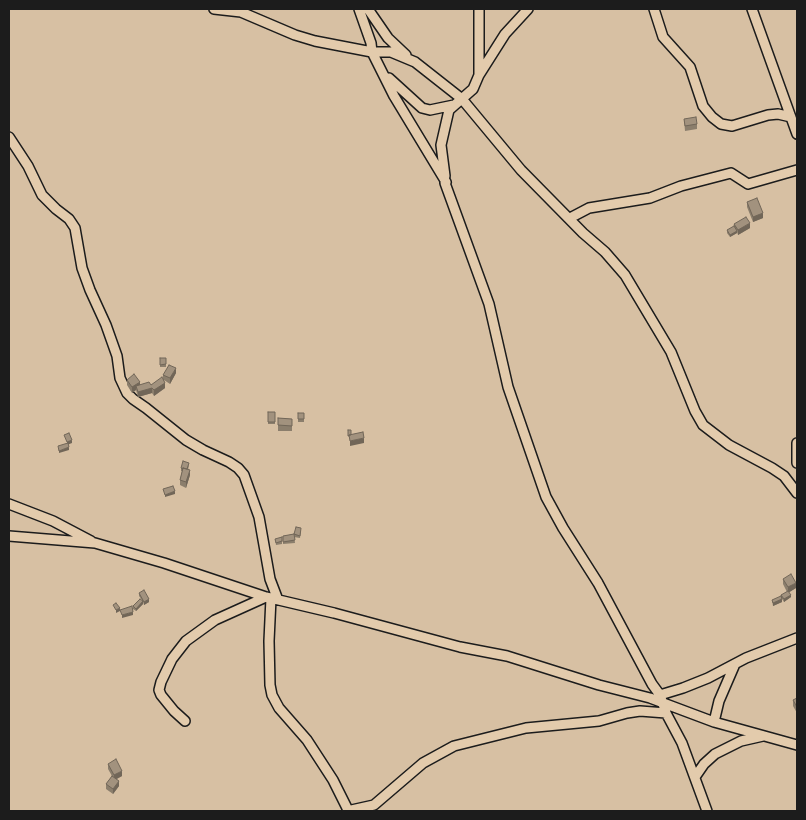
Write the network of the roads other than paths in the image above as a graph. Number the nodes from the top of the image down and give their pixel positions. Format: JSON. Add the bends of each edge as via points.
{"nodes":[{"id":1,"x":214,"y":9,"type":"edge"},
{"id":2,"x":359,"y":9,"type":"edge"},
{"id":3,"x":368,"y":9,"type":"edge"},
{"id":4,"x":479,"y":9,"type":"edge"},
{"id":5,"x":528,"y":9,"type":"edge"},
{"id":6,"x":654,"y":9,"type":"edge"},
{"id":7,"x":752,"y":9,"type":"edge"},
{"id":8,"x":372,"y":52,"type":"junction"},
{"id":9,"x":412,"y":61,"type":"junction"},
{"id":10,"x":383,"y":72,"type":"junction"},
{"id":11,"x":479,"y":75,"type":"junction"},
{"id":12,"x":462,"y":99,"type":"junction"},
{"id":13,"x":454,"y":105,"type":"junction"},
{"id":14,"x":791,"y":116,"type":"junction"},
{"id":15,"x":797,"y":134,"type":"edge"},
{"id":16,"x":9,"y":138,"type":"edge"},
{"id":17,"x":797,"y":170,"type":"edge"},
{"id":18,"x":446,"y":182,"type":"junction"},
{"id":19,"x":570,"y":218,"type":"junction"},
{"id":20,"x":797,"y":444,"type":"edge"},
{"id":21,"x":797,"y":463,"type":"edge"},
{"id":22,"x":797,"y":493,"type":"edge"},
{"id":23,"x":9,"y":504,"type":"edge"},
{"id":24,"x":9,"y":536,"type":"edge"},
{"id":25,"x":95,"y":543,"type":"junction"},
{"id":26,"x":272,"y":598,"type":"junction"},
{"id":27,"x":797,"y":638,"type":"edge"},
{"id":28,"x":735,"y":664,"type":"junction"},
{"id":29,"x":662,"y":698,"type":"junction"},
{"id":30,"x":666,"y":713,"type":"junction"},
{"id":31,"x":185,"y":721,"type":"dead end"},
{"id":32,"x":714,"y":722,"type":"junction"},
{"id":33,"x":763,"y":736,"type":"junction"},
{"id":34,"x":797,"y":745,"type":"edge"},
{"id":35,"x":696,"y":777,"type":"junction"},
{"id":36,"x":347,"y":811,"type":"edge"},
{"id":37,"x":707,"y":811,"type":"edge"}],
"edges":[{"from":1,"to":8,"type":"street","via":[[241,12],[315,41]]},
{"from":2,"to":8,"type":"street"},
{"from":3,"to":9,"type":"street","via":[[388,38]]},
{"from":4,"to":11,"type":"street"},
{"from":5,"to":11,"type":"street","via":[[505,34]]},
{"from":6,"to":14,"type":"street","via":[[663,37],[690,67],[703,106],[712,117],[721,124],[732,126],[768,115]]},
{"from":7,"to":14,"type":"street"},
{"from":8,"to":9,"type":"street","via":[[390,52]]},
{"from":8,"to":10,"type":"street"},
{"from":9,"to":12,"type":"street"},
{"from":10,"to":13,"type":"street","via":[[422,108],[430,110]]},
{"from":10,"to":18,"type":"street"},
{"from":11,"to":12,"type":"street","via":[[473,90]]},
{"from":12,"to":13,"type":"street"},
{"from":12,"to":19,"type":"street","via":[[510,157]]},
{"from":13,"to":18,"type":"street","via":[[449,110],[441,145]]},
{"from":14,"to":15,"type":"street"},
{"from":16,"to":26,"type":"street","via":[[42,195],[75,228],[82,268],[106,325],[127,393],[186,440],[229,462],[244,475],[258,517]]},
{"from":17,"to":19,"type":"street","via":[[748,184],[734,174],[726,174],[650,198],[589,208]]},
{"from":18,"to":29,"type":"street","via":[[488,304],[508,387],[546,497]]},
{"from":19,"to":22,"type":"street","via":[[625,275],[670,352],[703,424],[729,445],[784,476]]},
{"from":20,"to":21,"type":"street"},
{"from":23,"to":25,"type":"street","via":[[53,521]]},
{"from":24,"to":25,"type":"street"},
{"from":25,"to":26,"type":"street"},
{"from":26,"to":29,"type":"street","via":[[460,647],[507,656],[599,685]]},
{"from":26,"to":31,"type":"street","via":[[215,620],[186,641],[172,659],[159,690]]},
{"from":26,"to":36,"type":"street","via":[[269,641],[272,695],[333,780]]},
{"from":27,"to":28,"type":"street"},
{"from":28,"to":29,"type":"street"},
{"from":28,"to":32,"type":"street"},
{"from":29,"to":30,"type":"street"},
{"from":29,"to":32,"type":"street"},
{"from":30,"to":35,"type":"street"},
{"from":30,"to":36,"type":"street","via":[[640,711],[599,721],[526,728],[454,746],[423,763],[374,805]]},
{"from":32,"to":33,"type":"street"},
{"from":33,"to":34,"type":"street"},
{"from":33,"to":35,"type":"street","via":[[728,746],[704,764]]},
{"from":35,"to":37,"type":"street"}]}
